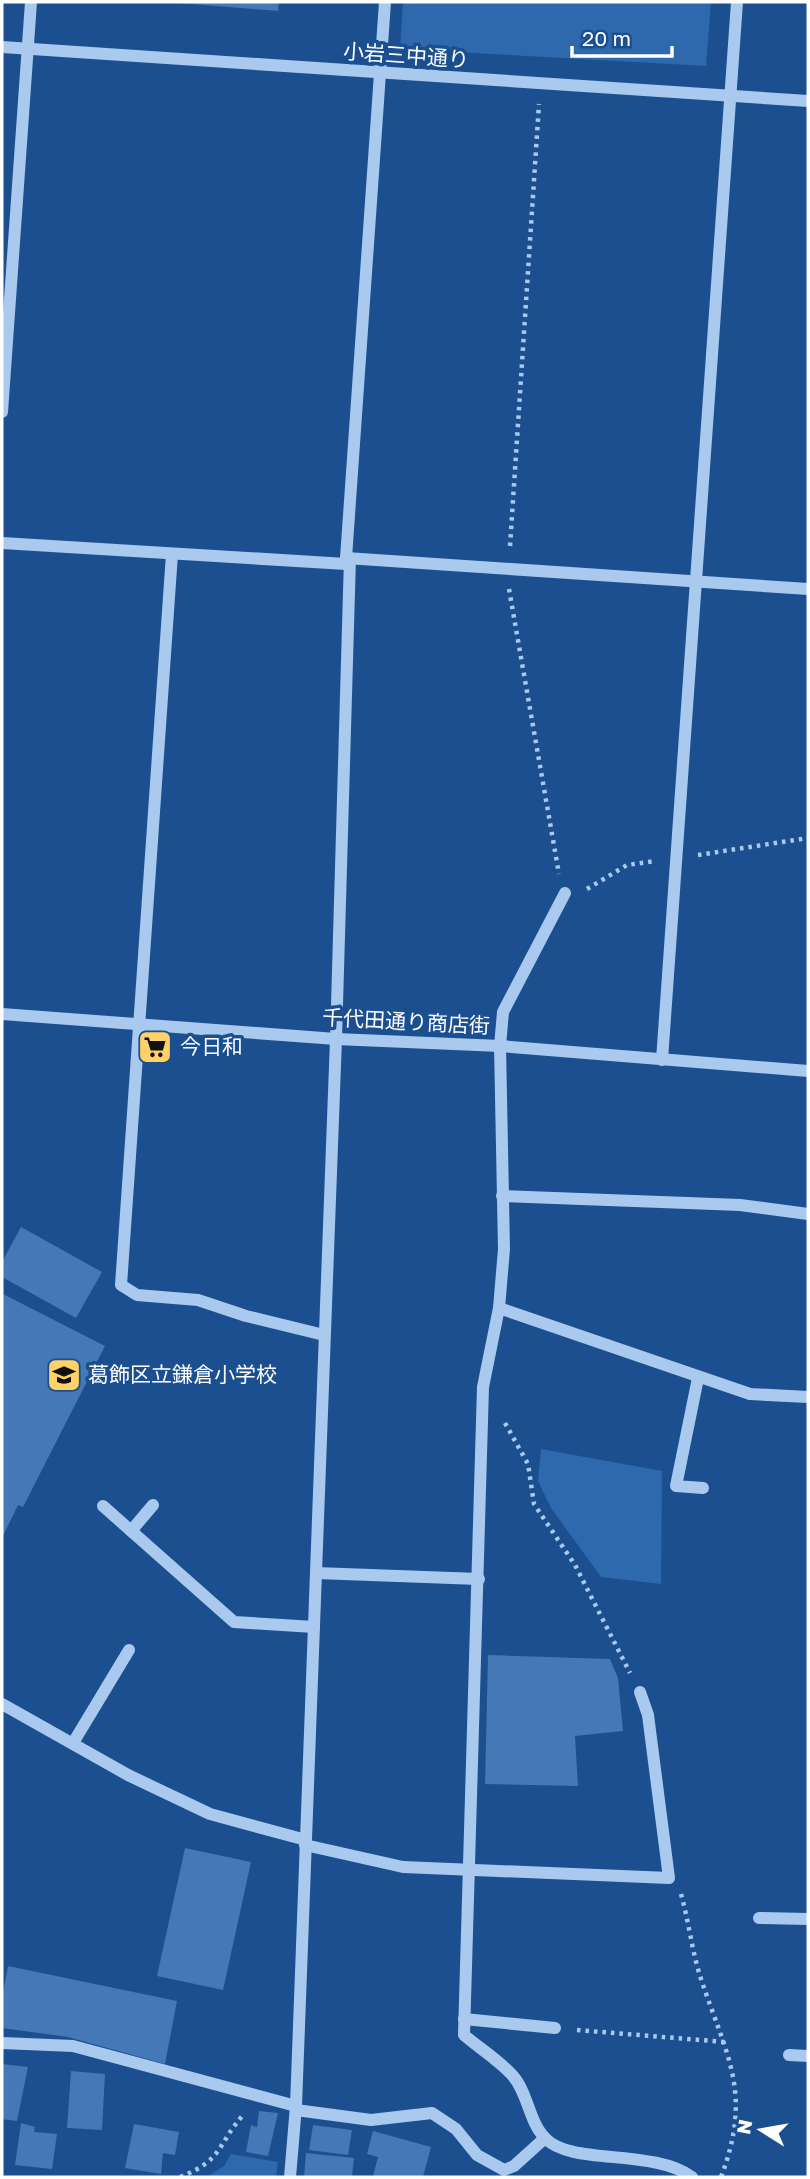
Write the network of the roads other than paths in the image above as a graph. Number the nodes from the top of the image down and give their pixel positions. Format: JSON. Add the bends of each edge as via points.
{"nodes":[{"id":1,"x":31,"y":2,"type":"edge"},
{"id":2,"x":385,"y":2,"type":"edge"},
{"id":3,"x":737,"y":2,"type":"edge"},
{"id":4,"x":2,"y":47,"type":"edge"},
{"id":5,"x":27,"y":49,"type":"junction"},
{"id":6,"x":380,"y":74,"type":"junction"},
{"id":7,"x":731,"y":96,"type":"junction"},
{"id":8,"x":808,"y":101,"type":"edge"},
{"id":9,"x":2,"y":412,"type":"edge"},
{"id":10,"x":2,"y":543,"type":"edge"},
{"id":11,"x":172,"y":554,"type":"junction"},
{"id":12,"x":348,"y":558,"type":"junction"},
{"id":13,"x":697,"y":582,"type":"junction"},
{"id":14,"x":808,"y":589,"type":"edge"},
{"id":15,"x":565,"y":893,"type":"dead end"},
{"id":16,"x":2,"y":1014,"type":"edge"},
{"id":17,"x":141,"y":1024,"type":"junction"},
{"id":18,"x":335,"y":1039,"type":"junction"},
{"id":19,"x":500,"y":1046,"type":"junction"},
{"id":20,"x":662,"y":1060,"type":"junction"},
{"id":21,"x":808,"y":1071,"type":"edge"},
{"id":22,"x":502,"y":1196,"type":"junction"},
{"id":23,"x":808,"y":1214,"type":"edge"},
{"id":24,"x":499,"y":1308,"type":"junction"},
{"id":25,"x":324,"y":1335,"type":"junction"},
{"id":26,"x":698,"y":1378,"type":"junction"},
{"id":27,"x":808,"y":1397,"type":"edge"},
{"id":28,"x":703,"y":1488,"type":"dead end"},
{"id":29,"x":153,"y":1505,"type":"dead end"},
{"id":30,"x":103,"y":1506,"type":"dead end"},
{"id":31,"x":131,"y":1531,"type":"junction"},
{"id":32,"x":316,"y":1573,"type":"junction"},
{"id":33,"x":479,"y":1579,"type":"junction"},
{"id":34,"x":314,"y":1627,"type":"junction"},
{"id":35,"x":129,"y":1650,"type":"dead end"},
{"id":36,"x":640,"y":1692,"type":"road end"},
{"id":37,"x":2,"y":1704,"type":"edge"},
{"id":38,"x":73,"y":1743,"type":"junction"},
{"id":39,"x":305,"y":1843,"type":"junction"},
{"id":40,"x":470,"y":1870,"type":"junction"},
{"id":41,"x":759,"y":1918,"type":"dead end"},
{"id":42,"x":808,"y":1919,"type":"edge"},
{"id":43,"x":464,"y":2020,"type":"junction"},
{"id":44,"x":555,"y":2028,"type":"road end"},
{"id":45,"x":2,"y":2043,"type":"edge"},
{"id":46,"x":789,"y":2054,"type":"dead end"},
{"id":47,"x":808,"y":2056,"type":"edge"},
{"id":48,"x":296,"y":2108,"type":"junction"},
{"id":49,"x":545,"y":2138,"type":"junction"},
{"id":50,"x":290,"y":2177,"type":"edge"},
{"id":51,"x":692,"y":2177,"type":"edge"}],
"edges":[{"from":1,"to":5,"type":"street"},
{"from":2,"to":6,"type":"street"},
{"from":3,"to":7,"type":"street"},
{"from":4,"to":5,"type":"street","name":"小岩三中通り"},
{"from":5,"to":6,"type":"street","name":"小岩三中通り"},
{"from":5,"to":9,"type":"street"},
{"from":6,"to":7,"type":"street","name":"小岩三中通り"},
{"from":6,"to":12,"type":"street"},
{"from":7,"to":8,"type":"street","name":"小岩三中通り"},
{"from":7,"to":13,"type":"street"},
{"from":10,"to":11,"type":"street"},
{"from":11,"to":12,"type":"street","via":[[346,564]]},
{"from":11,"to":17,"type":"street"},
{"from":12,"to":13,"type":"street"},
{"from":12,"to":18,"type":"street"},
{"from":13,"to":14,"type":"street"},
{"from":13,"to":20,"type":"street"},
{"from":15,"to":19,"type":"street","via":[[503,1012]]},
{"from":16,"to":17,"type":"street","name":"千代田通り商店街"},
{"from":17,"to":18,"type":"street","name":"千代田通り商店街"},
{"from":17,"to":25,"type":"street","via":[[121,1285],[137,1295],[198,1300]]},
{"from":18,"to":19,"type":"street","name":"千代田通り商店街"},
{"from":18,"to":25,"type":"street"},
{"from":19,"to":20,"type":"street","name":"千代田通り商店街"},
{"from":19,"to":22,"type":"street"},
{"from":20,"to":21,"type":"street","name":"千代田通り商店街"},
{"from":22,"to":23,"type":"street","via":[[740,1205]]},
{"from":22,"to":24,"type":"street"},
{"from":24,"to":26,"type":"street"},
{"from":24,"to":33,"type":"street","via":[[483,1387]]},
{"from":25,"to":32,"type":"street"},
{"from":26,"to":27,"type":"street","via":[[750,1394]]},
{"from":26,"to":28,"type":"street","via":[[676,1486]]},
{"from":29,"to":31,"type":"street"},
{"from":30,"to":31,"type":"street"},
{"from":31,"to":34,"type":"street","via":[[234,1622]]},
{"from":32,"to":33,"type":"street"},
{"from":32,"to":34,"type":"street"},
{"from":33,"to":40,"type":"street"},
{"from":34,"to":39,"type":"street"},
{"from":35,"to":38,"type":"street"},
{"from":36,"to":40,"type":"street","via":[[648,1715],[669,1878]]},
{"from":37,"to":38,"type":"street"},
{"from":38,"to":39,"type":"street","via":[[210,1814]]},
{"from":39,"to":40,"type":"street","via":[[403,1867]]},
{"from":39,"to":48,"type":"street"},
{"from":40,"to":43,"type":"street"},
{"from":41,"to":42,"type":"street"},
{"from":43,"to":44,"type":"street"},
{"from":43,"to":49,"type":"street","via":[[464,2035],[514,2076]]},
{"from":45,"to":48,"type":"street","via":[[73,2046]]},
{"from":46,"to":47,"type":"street"},
{"from":48,"to":49,"type":"street","via":[[371,2120],[432,2113],[456,2129],[477,2155],[504,2170]]},
{"from":48,"to":50,"type":"street"},
{"from":49,"to":51,"type":"street","via":[[568,2150],[676,2166]]}]}
